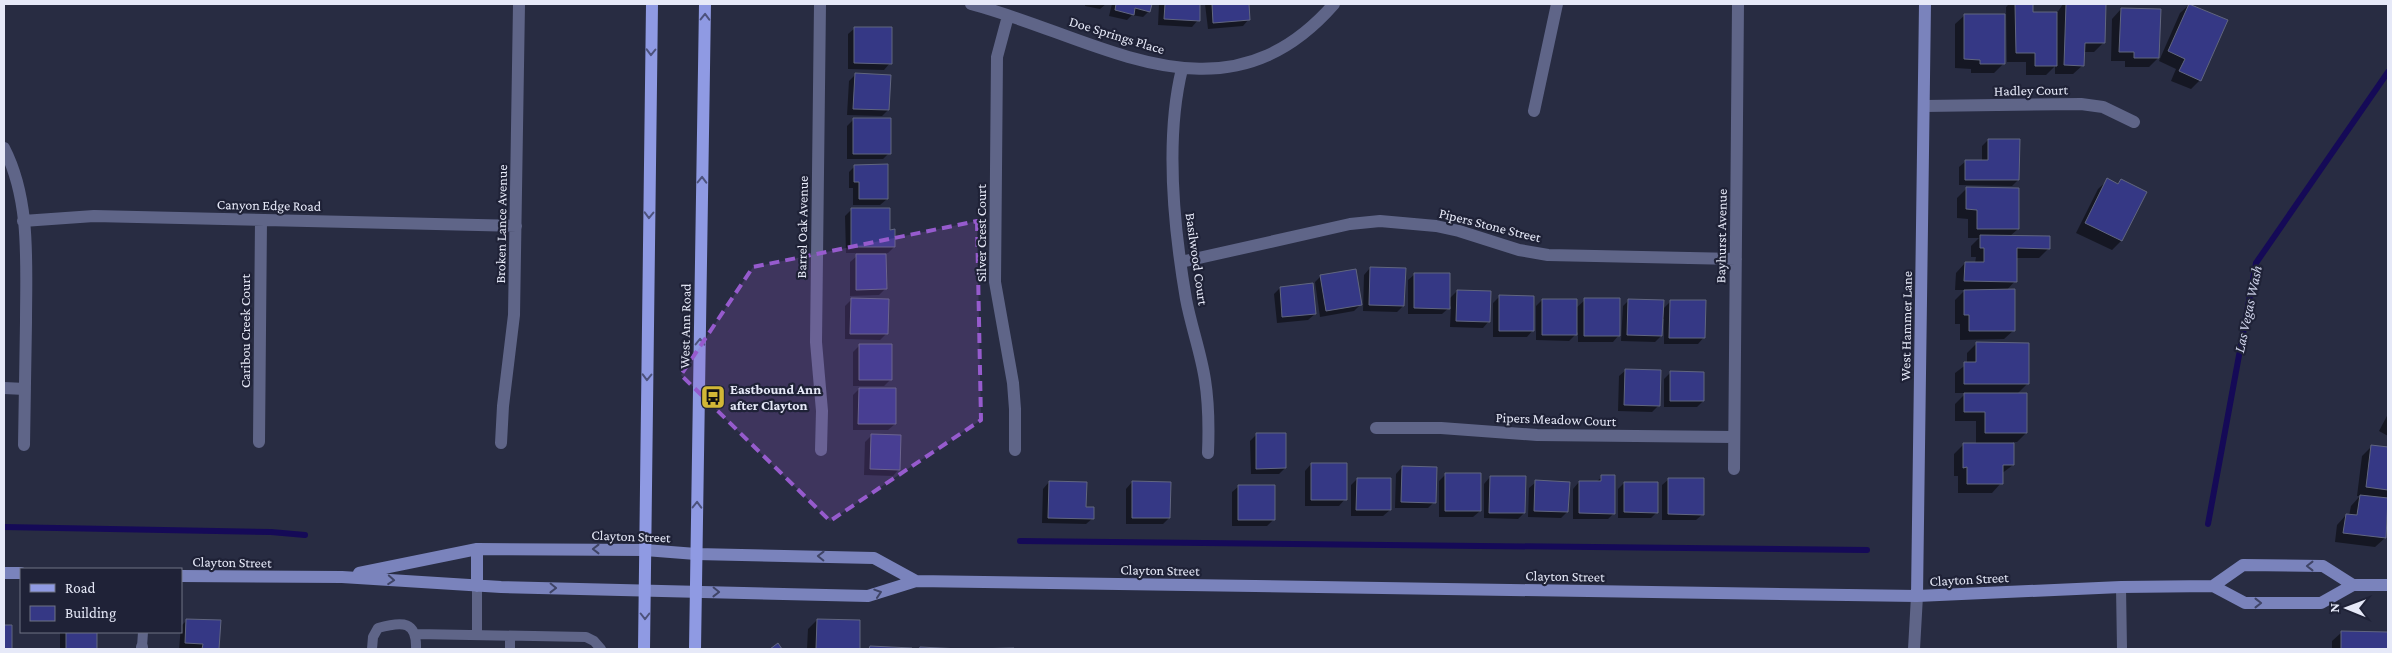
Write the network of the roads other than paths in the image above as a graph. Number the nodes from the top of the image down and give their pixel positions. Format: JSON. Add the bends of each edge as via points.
{"nodes":[{"id":1,"x":519,"y":4,"type":"edge"},
{"id":2,"x":652,"y":4,"type":"edge"},
{"id":3,"x":705,"y":4,"type":"edge"},
{"id":4,"x":820,"y":4,"type":"edge"},
{"id":5,"x":970,"y":4,"type":"edge"},
{"id":6,"x":1334,"y":4,"type":"edge"},
{"id":7,"x":1557,"y":4,"type":"edge"},
{"id":8,"x":1738,"y":4,"type":"edge"},
{"id":9,"x":1925,"y":4,"type":"edge"},
{"id":10,"x":1008,"y":16,"type":"junction"},
{"id":11,"x":1182,"y":69,"type":"junction"},
{"id":12,"x":1924,"y":106,"type":"junction"},
{"id":13,"x":1534,"y":111,"type":"dead end"},
{"id":14,"x":2134,"y":122,"type":"dead end"},
{"id":15,"x":4,"y":148,"type":"edge"},
{"id":16,"x":261,"y":220,"type":"junction"},
{"id":17,"x":23,"y":221,"type":"junction"},
{"id":18,"x":516,"y":226,"type":"junction"},
{"id":19,"x":1736,"y":259,"type":"junction"},
{"id":20,"x":1181,"y":262,"type":"junction"},
{"id":21,"x":4,"y":388,"type":"edge"},
{"id":22,"x":25,"y":389,"type":"junction"},
{"id":23,"x":1376,"y":428,"type":"dead end"},
{"id":24,"x":1734,"y":437,"type":"junction"},
{"id":25,"x":260,"y":442,"type":"dead end"},
{"id":26,"x":501,"y":443,"type":"dead end"},
{"id":27,"x":24,"y":445,"type":"dead end"},
{"id":28,"x":821,"y":450,"type":"dead end"},
{"id":29,"x":1015,"y":450,"type":"dead end"},
{"id":30,"x":1208,"y":452,"type":"dead end"},
{"id":31,"x":1734,"y":469,"type":"dead end"},
{"id":32,"x":477,"y":549,"type":"junction"},
{"id":33,"x":645,"y":550,"type":"junction"},
{"id":34,"x":696,"y":554,"type":"junction"},
{"id":35,"x":4,"y":573,"type":"edge"},
{"id":36,"x":20,"y":573,"type":"edge"},
{"id":37,"x":182,"y":576,"type":"edge"},
{"id":38,"x":342,"y":577,"type":"junction"},
{"id":39,"x":916,"y":581,"type":"junction"},
{"id":40,"x":2388,"y":585,"type":"edge"},
{"id":41,"x":477,"y":586,"type":"junction"},
{"id":42,"x":2121,"y":586,"type":"junction"},
{"id":43,"x":2213,"y":586,"type":"junction"},
{"id":44,"x":2353,"y":586,"type":"junction"},
{"id":45,"x":645,"y":590,"type":"junction"},
{"id":46,"x":695,"y":592,"type":"junction"},
{"id":47,"x":1917,"y":596,"type":"junction"},
{"id":48,"x":143,"y":633,"type":"edge"},
{"id":49,"x":416,"y":634,"type":"junction"},
{"id":50,"x":477,"y":635,"type":"junction"},
{"id":51,"x":510,"y":636,"type":"junction"},
{"id":52,"x":142,"y":648,"type":"edge"},
{"id":53,"x":372,"y":649,"type":"edge"},
{"id":54,"x":416,"y":649,"type":"edge"},
{"id":55,"x":510,"y":649,"type":"edge"},
{"id":56,"x":601,"y":649,"type":"edge"},
{"id":57,"x":644,"y":649,"type":"edge"},
{"id":58,"x":695,"y":649,"type":"edge"},
{"id":59,"x":1914,"y":649,"type":"edge"},
{"id":60,"x":2122,"y":649,"type":"edge"}],
"edges":[{"from":1,"to":18,"type":"street","name":"Broken Lance Avenue"},
{"from":2,"to":33,"type":"main road","one_way":true},
{"from":34,"to":3,"type":"main road","name":"West Ann Road","one_way":true},
{"from":4,"to":28,"type":"street","name":"Barrel Oak Avenue","via":[[816,342],[822,411]]},
{"from":5,"to":10,"type":"street","name":"Doe Springs Place"},
{"from":6,"to":11,"type":"street","name":"Doe Springs Place","via":[[1309,30],[1284,48],[1258,60],[1229,66]]},
{"from":7,"to":13,"type":"street"},
{"from":8,"to":19,"type":"street","name":"Bayhurst Avenue"},
{"from":9,"to":12,"type":"street","name":"West Hammer Lane"},
{"from":10,"to":11,"type":"street","name":"Doe Springs Place","via":[[1156,65]]},
{"from":10,"to":29,"type":"street","name":"Silver Crest Court","via":[[997,57],[995,282],[1013,383]]},
{"from":11,"to":20,"type":"street","name":"Basilwood Court","via":[[1174,99],[1175,223]]},
{"from":12,"to":14,"type":"street","name":"Hadley Court","via":[[2082,104],[2103,107]]},
{"from":12,"to":47,"type":"street","name":"West Hammer Lane"},
{"from":15,"to":17,"type":"street","via":[[19,191]]},
{"from":16,"to":17,"type":"street","name":"Canyon Edge Road","via":[[94,216]]},
{"from":16,"to":18,"type":"street","name":"Canyon Edge Road"},
{"from":16,"to":25,"type":"street","name":"Caribou Creek Court"},
{"from":17,"to":22,"type":"street","via":[[26,260]]},
{"from":18,"to":26,"type":"street","name":"Broken Lance Avenue","via":[[514,315]]},
{"from":19,"to":20,"type":"street","name":"Pipers Stone Street","via":[[1548,255],[1444,228],[1380,221],[1350,224]]},
{"from":19,"to":24,"type":"street","name":"Bayhurst Avenue"},
{"from":20,"to":30,"type":"street","name":"Basilwood Court","via":[[1191,324],[1205,379],[1209,411]]},
{"from":21,"to":22,"type":"street"},
{"from":22,"to":27,"type":"street"},
{"from":23,"to":24,"type":"street","name":"Pipers Meadow Court","via":[[1441,428],[1537,435]]},
{"from":24,"to":31,"type":"street","name":"Bayhurst Avenue"},
{"from":33,"to":32,"type":"street","name":"Clayton Street","one_way":true},
{"from":32,"to":38,"type":"street","name":"Clayton Street"},
{"from":32,"to":41,"type":"street"},
{"from":33,"to":34,"type":"street","name":"Clayton Street"},
{"from":33,"to":45,"type":"main road"},
{"from":39,"to":34,"type":"street","name":"Clayton Street","one_way":true,"via":[[874,558]]},
{"from":34,"to":46,"type":"main road","name":"West Ann Road"},
{"from":35,"to":36,"type":"street"},
{"from":37,"to":38,"type":"street","name":"Clayton Street"},
{"from":38,"to":41,"type":"street","name":"Clayton Street","one_way":true},
{"from":46,"to":39,"type":"street","name":"Clayton Street","one_way":true,"via":[[868,596]]},
{"from":39,"to":47,"type":"street","name":"Clayton Street"},
{"from":40,"to":44,"type":"street","name":"Clayton Street"},
{"from":41,"to":45,"type":"street","name":"Clayton Street","one_way":true},
{"from":41,"to":50,"type":"lane"},
{"from":42,"to":43,"type":"street","name":"Clayton Street"},
{"from":42,"to":47,"type":"street","name":"Clayton Street"},
{"from":42,"to":60,"type":"lane"},
{"from":43,"to":44,"type":"street","name":"Clayton Street","one_way":true,"via":[[2245,603],[2321,603]]},
{"from":44,"to":43,"type":"street","one_way":true,"via":[[2323,566],[2243,565]]},
{"from":45,"to":46,"type":"street","name":"Clayton Street"},
{"from":45,"to":57,"type":"main road","one_way":true},
{"from":46,"to":58,"type":"main road","name":"West Ann Road"},
{"from":47,"to":59,"type":"street","name":"West Hammer Lane"},
{"from":48,"to":52,"type":"lane"},
{"from":49,"to":50,"type":"lane"},
{"from":49,"to":53,"type":"lane","via":[[405,625],[390,624],[378,628]]},
{"from":49,"to":54,"type":"lane"},
{"from":50,"to":51,"type":"lane"},
{"from":51,"to":55,"type":"lane"},
{"from":51,"to":56,"type":"lane","via":[[586,637]]}]}
